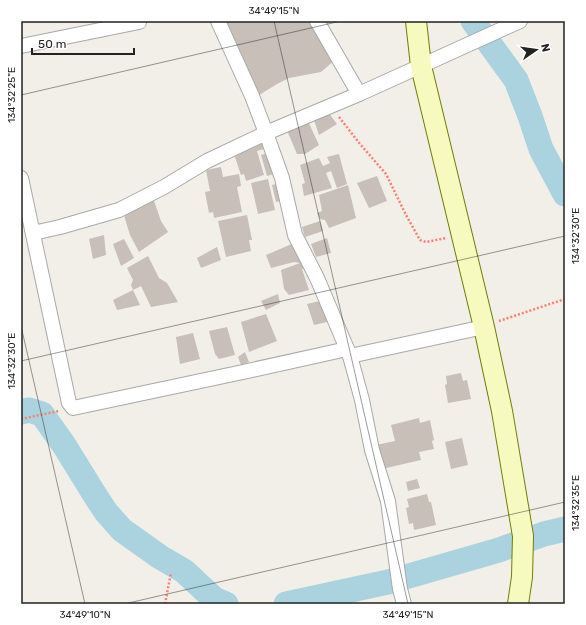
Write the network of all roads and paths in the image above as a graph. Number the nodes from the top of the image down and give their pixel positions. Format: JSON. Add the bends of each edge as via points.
{"nodes":[{"id":1,"x":139,"y":21,"type":"edge"},
{"id":2,"x":218,"y":21,"type":"edge"},
{"id":3,"x":317,"y":21,"type":"edge"},
{"id":4,"x":416,"y":21,"type":"edge"},
{"id":5,"x":512,"y":22,"type":"edge"},
{"id":6,"x":21,"y":46,"type":"edge"},
{"id":7,"x":421,"y":66,"type":"junction"},
{"id":8,"x":359,"y":94,"type":"junction"},
{"id":9,"x":330,"y":106,"type":"junction"},
{"id":10,"x":266,"y":132,"type":"junction"},
{"id":11,"x":21,"y":178,"type":"edge"},
{"id":12,"x":33,"y":233,"type":"junction"},
{"id":13,"x":462,"y":235,"type":"junction"},
{"id":14,"x":565,"y":299,"type":"edge"},
{"id":15,"x":484,"y":327,"type":"junction"},
{"id":16,"x":348,"y":352,"type":"junction"},
{"id":17,"x":68,"y":403,"type":"junction"},
{"id":18,"x":21,"y":420,"type":"edge"},
{"id":19,"x":170,"y":573,"type":"dead end"},
{"id":20,"x":165,"y":604,"type":"edge"},
{"id":21,"x":404,"y":604,"type":"edge"},
{"id":22,"x":518,"y":604,"type":"edge"}],
"edges":[{"from":1,"to":6,"type":"street"},
{"from":2,"to":10,"type":"street"},
{"from":3,"to":8,"type":"street"},
{"from":4,"to":7,"type":"street"},
{"from":5,"to":7,"type":"street"},
{"from":7,"to":8,"type":"street"},
{"from":7,"to":13,"type":"street"},
{"from":8,"to":9,"type":"street"},
{"from":9,"to":10,"type":"street"},
{"from":9,"to":13,"type":"path","via":[[386,174],[420,240],[426,242]]},
{"from":10,"to":12,"type":"street","via":[[207,161],[119,210]]},
{"from":10,"to":16,"type":"street","via":[[282,178],[295,235],[317,278]]},
{"from":11,"to":12,"type":"street"},
{"from":12,"to":17,"type":"street"},
{"from":13,"to":15,"type":"street"},
{"from":14,"to":15,"type":"path"},
{"from":15,"to":16,"type":"street"},
{"from":15,"to":22,"type":"street","via":[[502,411],[523,536],[522,577]]},
{"from":16,"to":17,"type":"street","via":[[72,408]]},
{"from":16,"to":21,"type":"street","via":[[362,400],[372,450],[388,501]]},
{"from":17,"to":18,"type":"path","via":[[58,411]]},
{"from":19,"to":20,"type":"path"}]}
